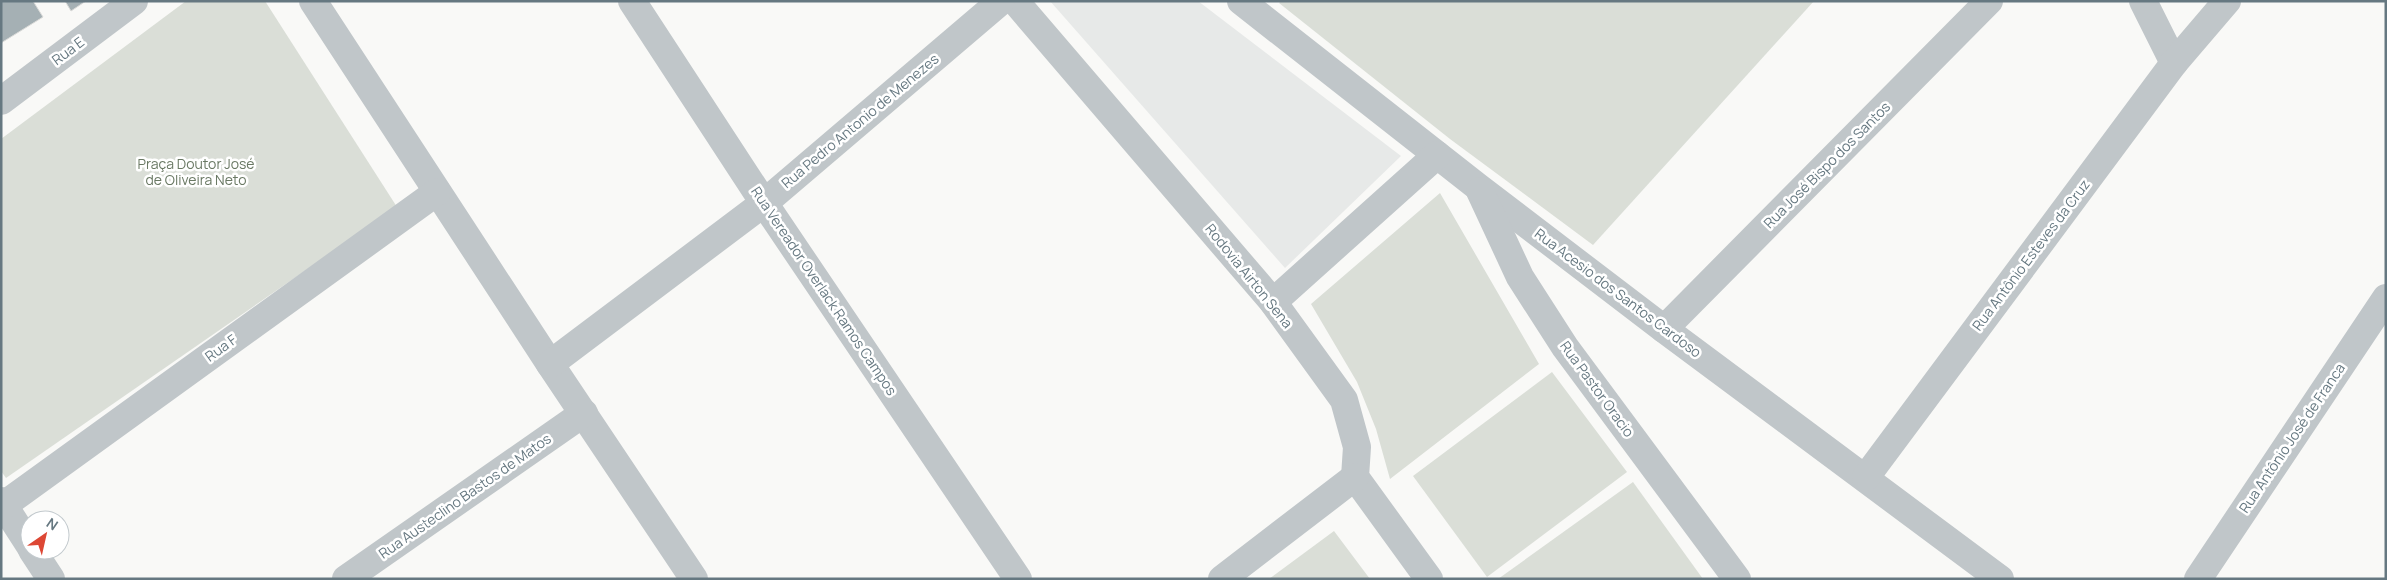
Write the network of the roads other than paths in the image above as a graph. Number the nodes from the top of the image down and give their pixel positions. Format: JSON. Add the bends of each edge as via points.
{"nodes":[{"id":1,"x":134,"y":1,"type":"edge"},
{"id":2,"x":313,"y":1,"type":"edge"},
{"id":3,"x":632,"y":1,"type":"edge"},
{"id":4,"x":1001,"y":1,"type":"edge"},
{"id":5,"x":1016,"y":1,"type":"edge"},
{"id":6,"x":1242,"y":1,"type":"edge"},
{"id":7,"x":1989,"y":1,"type":"edge"},
{"id":8,"x":2143,"y":1,"type":"edge"},
{"id":9,"x":2227,"y":1,"type":"edge"},
{"id":10,"x":2174,"y":63,"type":"junction"},
{"id":11,"x":1,"y":102,"type":"edge"},
{"id":12,"x":1437,"y":155,"type":"junction"},
{"id":13,"x":1478,"y":187,"type":"junction"},
{"id":14,"x":437,"y":192,"type":"junction"},
{"id":15,"x":764,"y":203,"type":"junction"},
{"id":16,"x":2386,"y":298,"type":"edge"},
{"id":17,"x":1274,"y":302,"type":"junction"},
{"id":18,"x":1664,"y":329,"type":"junction"},
{"id":19,"x":550,"y":364,"type":"junction"},
{"id":20,"x":584,"y":413,"type":"junction"},
{"id":21,"x":1354,"y":477,"type":"junction"},
{"id":22,"x":1866,"y":477,"type":"junction"},
{"id":23,"x":3,"y":503,"type":"edge"},
{"id":24,"x":20,"y":530,"type":"edge"},
{"id":25,"x":39,"y":560,"type":"edge"},
{"id":26,"x":51,"y":579,"type":"edge"},
{"id":27,"x":346,"y":579,"type":"edge"},
{"id":28,"x":694,"y":579,"type":"edge"},
{"id":29,"x":1018,"y":579,"type":"edge"},
{"id":30,"x":1222,"y":579,"type":"edge"},
{"id":31,"x":1429,"y":579,"type":"edge"},
{"id":32,"x":1737,"y":579,"type":"edge"},
{"id":33,"x":2000,"y":579,"type":"edge"},
{"id":34,"x":2198,"y":579,"type":"edge"}],
"edges":[{"from":1,"to":11,"type":"street","name":"Rua E"},
{"from":2,"to":14,"type":"street"},
{"from":3,"to":15,"type":"street","name":"Rua Vereador Overlack Ramos Campos"},
{"from":4,"to":15,"type":"street","name":"Rua Pedro Antonio de Menezes"},
{"from":5,"to":17,"type":"street","name":"Rodovia Airton Sena"},
{"from":6,"to":12,"type":"street","name":"Rua Acesio dos Santos Cardoso"},
{"from":7,"to":18,"type":"street","name":"Rua José Bispo dos Santos"},
{"from":8,"to":10,"type":"street"},
{"from":9,"to":10,"type":"street","name":"Rua Antônio Esteves da Cruz"},
{"from":10,"to":22,"type":"street","name":"Rua Antônio Esteves da Cruz"},
{"from":12,"to":13,"type":"street","name":"Rua Acesio dos Santos Cardoso"},
{"from":12,"to":17,"type":"street"},
{"from":13,"to":18,"type":"street","name":"Rua Acesio dos Santos Cardoso"},
{"from":13,"to":32,"type":"street","name":"Rua Pastor Oracio","via":[[1520,278],[1566,347]]},
{"from":14,"to":19,"type":"street"},
{"from":14,"to":23,"type":"street","name":"Rua F"},
{"from":15,"to":19,"type":"street","name":"Rua Pedro Antonio de Menezes"},
{"from":15,"to":29,"type":"street","name":"Rua Vereador Overlack Ramos Campos"},
{"from":16,"to":34,"type":"street","name":"Rua Antônio José de Franca"},
{"from":17,"to":21,"type":"street","name":"Rodovia Airton Sena","via":[[1344,400],[1357,447]]},
{"from":18,"to":22,"type":"street","name":"Rua Acesio dos Santos Cardoso"},
{"from":19,"to":20,"type":"street"},
{"from":20,"to":27,"type":"street","name":"Rua Austeclino Bastos de Matos"},
{"from":20,"to":28,"type":"street"},
{"from":21,"to":30,"type":"street"},
{"from":21,"to":31,"type":"street"},
{"from":22,"to":33,"type":"street","name":"Rua Acesio dos Santos Cardoso"},
{"from":23,"to":24,"type":"street"},
{"from":25,"to":26,"type":"street"}]}
